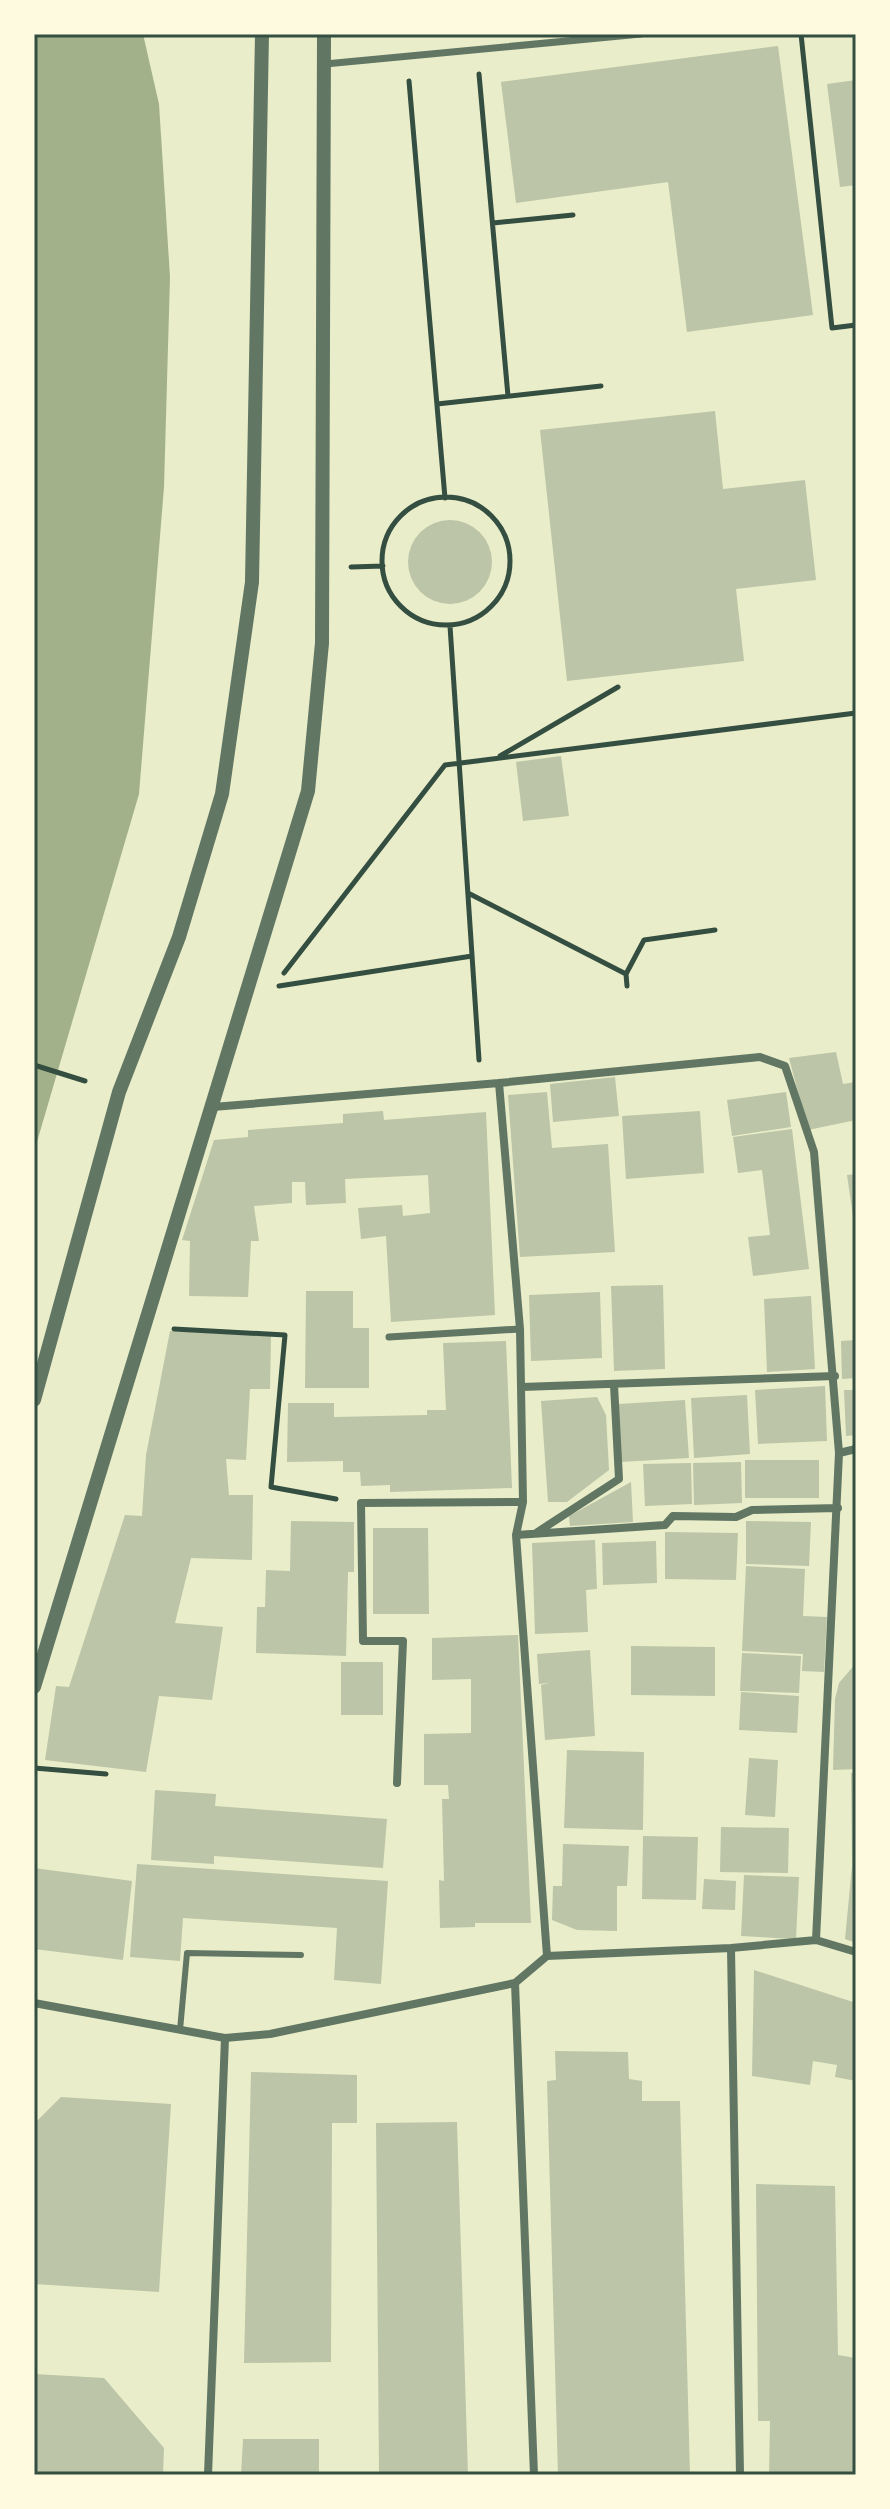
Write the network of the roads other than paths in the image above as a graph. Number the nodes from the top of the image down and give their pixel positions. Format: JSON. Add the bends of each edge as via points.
{"nodes":[{"id":1,"x":262,"y":34,"type":"edge"},
{"id":2,"x":324,"y":34,"type":"edge"},
{"id":3,"x":641,"y":34,"type":"edge"},
{"id":4,"x":324,"y":64,"type":"junction"},
{"id":5,"x":499,"y":1083,"type":"junction"},
{"id":6,"x":213,"y":1107,"type":"junction"},
{"id":7,"x":520,"y":1329,"type":"junction"},
{"id":8,"x":389,"y":1337,"type":"dead end"},
{"id":9,"x":835,"y":1376,"type":"junction"},
{"id":10,"x":614,"y":1385,"type":"junction"},
{"id":11,"x":522,"y":1387,"type":"junction"},
{"id":12,"x":34,"y":1400,"type":"edge"},
{"id":13,"x":856,"y":1449,"type":"edge"},
{"id":14,"x":839,"y":1453,"type":"junction"},
{"id":15,"x":523,"y":1502,"type":"junction"},
{"id":16,"x":838,"y":1508,"type":"junction"},
{"id":17,"x":535,"y":1534,"type":"junction"},
{"id":18,"x":516,"y":1535,"type":"junction"},
{"id":19,"x":34,"y":1687,"type":"edge"},
{"id":20,"x":397,"y":1783,"type":"dead end"},
{"id":21,"x":816,"y":1940,"type":"junction"},
{"id":22,"x":731,"y":1948,"type":"junction"},
{"id":23,"x":856,"y":1952,"type":"edge"},
{"id":24,"x":301,"y":1955,"type":"dead end"},
{"id":25,"x":547,"y":1956,"type":"junction"},
{"id":26,"x":515,"y":1983,"type":"junction"},
{"id":27,"x":34,"y":2003,"type":"edge"},
{"id":28,"x":180,"y":2030,"type":"junction"},
{"id":29,"x":225,"y":2038,"type":"junction"},
{"id":30,"x":208,"y":2475,"type":"edge"},
{"id":31,"x":534,"y":2475,"type":"edge"},
{"id":32,"x":740,"y":2475,"type":"edge"}],
"edges":[{"from":1,"to":12,"type":"street","via":[[252,582],[222,794],[179,937],[119,1092]]},
{"from":2,"to":4,"type":"street"},
{"from":3,"to":4,"type":"street"},
{"from":4,"to":6,"type":"street","via":[[322,643],[308,791]]},
{"from":5,"to":6,"type":"street"},
{"from":5,"to":7,"type":"street"},
{"from":5,"to":9,"type":"street","via":[[760,1057],[785,1066],[814,1152]]},
{"from":6,"to":19,"type":"street"},
{"from":7,"to":8,"type":"street"},
{"from":7,"to":11,"type":"street"},
{"from":9,"to":10,"type":"street"},
{"from":9,"to":14,"type":"street"},
{"from":10,"to":11,"type":"street"},
{"from":10,"to":17,"type":"street","via":[[619,1479]]},
{"from":11,"to":15,"type":"street"},
{"from":13,"to":14,"type":"street"},
{"from":14,"to":16,"type":"street"},
{"from":15,"to":18,"type":"street"},
{"from":15,"to":20,"type":"street","via":[[361,1503],[363,1641],[403,1641]]},
{"from":16,"to":17,"type":"street","via":[[752,1510],[736,1517],[673,1516],[665,1525]]},
{"from":16,"to":21,"type":"street"},
{"from":17,"to":18,"type":"street"},
{"from":18,"to":25,"type":"street"},
{"from":21,"to":22,"type":"street"},
{"from":21,"to":23,"type":"street"},
{"from":22,"to":25,"type":"street"},
{"from":22,"to":32,"type":"street"},
{"from":24,"to":28,"type":"lane","via":[[187,1953]]},
{"from":25,"to":26,"type":"street"},
{"from":26,"to":29,"type":"street","via":[[270,2034]]},
{"from":26,"to":31,"type":"street"},
{"from":27,"to":28,"type":"street"},
{"from":28,"to":29,"type":"street"},
{"from":29,"to":30,"type":"street"}]}
